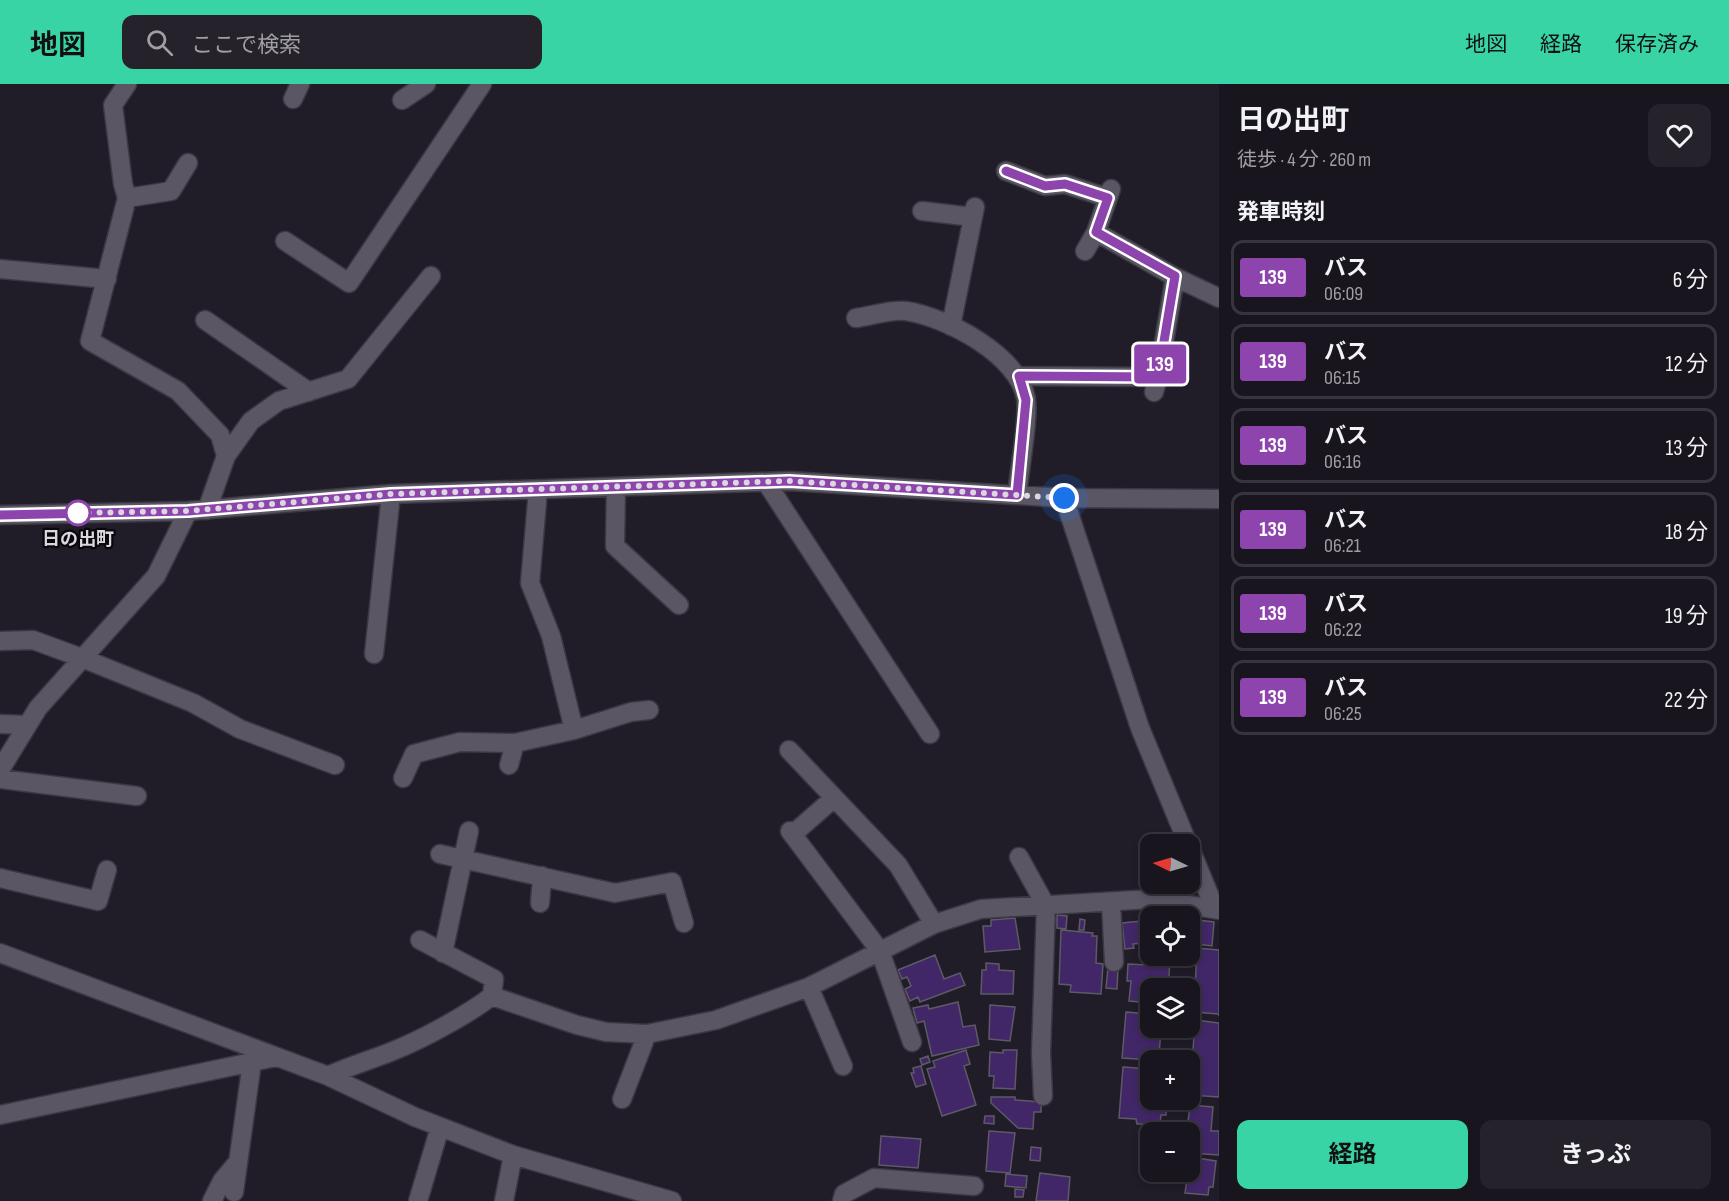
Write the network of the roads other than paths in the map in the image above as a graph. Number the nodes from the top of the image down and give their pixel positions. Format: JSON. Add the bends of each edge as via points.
{"nodes":[{"id":1,"x":128,"y":84,"type":"edge"},
{"id":2,"x":426,"y":84,"type":"edge"},
{"id":3,"x":482,"y":84,"type":"edge"},
{"id":4,"x":402,"y":100,"type":"dead end"},
{"id":5,"x":188,"y":164,"type":"dead end"},
{"id":6,"x":1006,"y":171,"type":"dead end"},
{"id":7,"x":127,"y":198,"type":"junction"},
{"id":8,"x":922,"y":211,"type":"dead end"},
{"id":9,"x":1096,"y":232,"type":"junction"},
{"id":10,"x":285,"y":241,"type":"dead end"},
{"id":11,"x":1085,"y":251,"type":"dead end"},
{"id":12,"x":0,"y":269,"type":"edge"},
{"id":13,"x":431,"y":276,"type":"dead end"},
{"id":14,"x":1175,"y":276,"type":"junction"},
{"id":15,"x":106,"y":279,"type":"junction"},
{"id":16,"x":1219,"y":298,"type":"edge"},
{"id":17,"x":856,"y":318,"type":"dead end"},
{"id":18,"x":205,"y":320,"type":"dead end"},
{"id":19,"x":951,"y":326,"type":"junction"},
{"id":20,"x":1019,"y":376,"type":"junction"},
{"id":21,"x":309,"y":392,"type":"junction"},
{"id":22,"x":226,"y":456,"type":"junction"},
{"id":23,"x":766,"y":482,"type":"junction"},
{"id":24,"x":615,"y":487,"type":"junction"},
{"id":25,"x":538,"y":490,"type":"junction"},
{"id":26,"x":391,"y":494,"type":"junction"},
{"id":27,"x":1017,"y":495,"type":"junction"},
{"id":28,"x":1064,"y":498,"type":"junction"},
{"id":29,"x":1219,"y":500,"type":"edge"},
{"id":30,"x":207,"y":510,"type":"junction"},
{"id":31,"x":188,"y":511,"type":"junction"},
{"id":32,"x":0,"y":515,"type":"edge"},
{"id":33,"x":679,"y":605,"type":"dead end"},
{"id":34,"x":0,"y":641,"type":"edge"},
{"id":35,"x":374,"y":654,"type":"dead end"},
{"id":36,"x":82,"y":658,"type":"junction"},
{"id":37,"x":649,"y":710,"type":"dead end"},
{"id":38,"x":0,"y":724,"type":"edge"},
{"id":39,"x":27,"y":725,"type":"junction"},
{"id":40,"x":574,"y":730,"type":"junction"},
{"id":41,"x":930,"y":734,"type":"dead end"},
{"id":42,"x":515,"y":743,"type":"junction"},
{"id":43,"x":789,"y":750,"type":"dead end"},
{"id":44,"x":335,"y":765,"type":"dead end"},
{"id":45,"x":509,"y":765,"type":"dead end"},
{"id":46,"x":0,"y":770,"type":"edge"},
{"id":47,"x":0,"y":778,"type":"edge"},
{"id":48,"x":403,"y":778,"type":"dead end"},
{"id":49,"x":137,"y":796,"type":"dead end"},
{"id":50,"x":834,"y":798,"type":"junction"},
{"id":51,"x":469,"y":831,"type":"dead end"},
{"id":52,"x":1184,"y":834,"type":"edge"},
{"id":53,"x":440,"y":854,"type":"dead end"},
{"id":54,"x":1019,"y":857,"type":"dead end"},
{"id":55,"x":463,"y":859,"type":"junction"},
{"id":56,"x":107,"y":870,"type":"dead end"},
{"id":57,"x":1200,"y":871,"type":"edge"},
{"id":58,"x":542,"y":876,"type":"junction"},
{"id":59,"x":0,"y":878,"type":"edge"},
{"id":60,"x":1111,"y":902,"type":"junction"},
{"id":61,"x":540,"y":903,"type":"dead end"},
{"id":62,"x":1046,"y":906,"type":"junction"},
{"id":63,"x":1217,"y":909,"type":"edge"},
{"id":64,"x":684,"y":923,"type":"dead end"},
{"id":65,"x":934,"y":924,"type":"junction"},
{"id":66,"x":420,"y":940,"type":"dead end"},
{"id":67,"x":880,"y":951,"type":"junction"},
{"id":68,"x":0,"y":953,"type":"edge"},
{"id":69,"x":443,"y":953,"type":"junction"},
{"id":70,"x":1114,"y":962,"type":"dead end"},
{"id":71,"x":809,"y":987,"type":"junction"},
{"id":72,"x":492,"y":996,"type":"junction"},
{"id":73,"x":647,"y":1034,"type":"junction"},
{"id":74,"x":912,"y":1042,"type":"dead end"},
{"id":75,"x":276,"y":1057,"type":"junction"},
{"id":76,"x":252,"y":1062,"type":"junction"},
{"id":77,"x":843,"y":1066,"type":"dead end"},
{"id":78,"x":328,"y":1077,"type":"junction"},
{"id":79,"x":1043,"y":1096,"type":"dead end"},
{"id":80,"x":622,"y":1099,"type":"dead end"},
{"id":81,"x":0,"y":1114,"type":"edge"},
{"id":82,"x":440,"y":1127,"type":"junction"},
{"id":83,"x":513,"y":1155,"type":"junction"},
{"id":84,"x":237,"y":1163,"type":"junction"},
{"id":85,"x":974,"y":1186,"type":"dead end"},
{"id":86,"x":234,"y":1192,"type":"dead end"},
{"id":87,"x":212,"y":1201,"type":"edge"},
{"id":88,"x":418,"y":1201,"type":"edge"},
{"id":89,"x":504,"y":1201,"type":"edge"},
{"id":90,"x":672,"y":1201,"type":"edge"},
{"id":91,"x":842,"y":1201,"type":"edge"}],
"edges":[{"from":1,"to":7,"type":"street","via":[[113,105]]},
{"from":2,"to":4,"type":"street"},
{"from":3,"to":10,"type":"street","via":[[349,283]]},
{"from":5,"to":7,"type":"street","via":[[171,191]]},
{"from":6,"to":9,"type":"street","via":[[1045,186],[1065,184],[1110,194]]},
{"from":7,"to":15,"type":"street"},
{"from":8,"to":19,"type":"street","via":[[974,212]]},
{"from":9,"to":11,"type":"street"},
{"from":9,"to":14,"type":"street"},
{"from":12,"to":15,"type":"street"},
{"from":13,"to":21,"type":"street","via":[[348,379]]},
{"from":14,"to":16,"type":"street"},
{"from":14,"to":20,"type":"street","via":[[1156,385]]},
{"from":15,"to":22,"type":"street","via":[[90,340],[178,391],[220,435]]},
{"from":17,"to":19,"type":"street","via":[[904,311]]},
{"from":18,"to":21,"type":"street"},
{"from":19,"to":20,"type":"street","via":[[995,353]]},
{"from":20,"to":27,"type":"street","via":[[1026,400]]},
{"from":21,"to":22,"type":"street","via":[[279,401],[251,421]]},
{"from":22,"to":30,"type":"street"},
{"from":23,"to":24,"type":"street"},
{"from":23,"to":27,"type":"street"},
{"from":23,"to":41,"type":"street"},
{"from":24,"to":25,"type":"street"},
{"from":24,"to":33,"type":"street","via":[[615,546]]},
{"from":25,"to":26,"type":"street"},
{"from":25,"to":40,"type":"street","via":[[530,584],[551,636]]},
{"from":26,"to":30,"type":"street"},
{"from":26,"to":35,"type":"street"},
{"from":27,"to":28,"type":"street"},
{"from":28,"to":29,"type":"street"},
{"from":28,"to":52,"type":"street","via":[[1140,728]]},
{"from":30,"to":31,"type":"street"},
{"from":31,"to":32,"type":"street"},
{"from":31,"to":36,"type":"street","via":[[156,576]]},
{"from":34,"to":36,"type":"street","via":[[33,640]]},
{"from":36,"to":39,"type":"street"},
{"from":36,"to":44,"type":"street","via":[[193,703],[240,729]]},
{"from":37,"to":40,"type":"street"},
{"from":38,"to":39,"type":"street"},
{"from":39,"to":46,"type":"street"},
{"from":40,"to":42,"type":"street"},
{"from":42,"to":45,"type":"street"},
{"from":42,"to":48,"type":"street","via":[[460,742],[414,754]]},
{"from":43,"to":50,"type":"street"},
{"from":47,"to":49,"type":"street"},
{"from":50,"to":65,"type":"street","via":[[898,865]]},
{"from":50,"to":67,"type":"street","via":[[792,833]]},
{"from":51,"to":55,"type":"street"},
{"from":53,"to":55,"type":"street"},
{"from":54,"to":62,"type":"street"},
{"from":55,"to":58,"type":"street"},
{"from":55,"to":69,"type":"street"},
{"from":56,"to":59,"type":"street","via":[[98,901]]},
{"from":57,"to":63,"type":"street"},
{"from":58,"to":61,"type":"street"},
{"from":58,"to":64,"type":"street","via":[[615,893],[672,882]]},
{"from":60,"to":62,"type":"street"},
{"from":60,"to":63,"type":"street","via":[[1152,899]]},
{"from":60,"to":70,"type":"street"},
{"from":62,"to":65,"type":"street","via":[[981,909]]},
{"from":62,"to":79,"type":"street"},
{"from":65,"to":67,"type":"street"},
{"from":66,"to":69,"type":"street"},
{"from":67,"to":71,"type":"street"},
{"from":67,"to":74,"type":"street"},
{"from":68,"to":75,"type":"street"},
{"from":69,"to":72,"type":"street","via":[[494,980]]},
{"from":71,"to":73,"type":"street","via":[[716,1020]]},
{"from":71,"to":77,"type":"street"},
{"from":72,"to":73,"type":"street","via":[[577,1025],[606,1032]]},
{"from":72,"to":78,"type":"street","via":[[394,1051],[356,1062]]},
{"from":73,"to":80,"type":"street"},
{"from":75,"to":76,"type":"street"},
{"from":75,"to":78,"type":"street"},
{"from":76,"to":81,"type":"street"},
{"from":76,"to":84,"type":"street"},
{"from":78,"to":82,"type":"street"},
{"from":82,"to":83,"type":"street"},
{"from":82,"to":88,"type":"street"},
{"from":83,"to":89,"type":"street"},
{"from":83,"to":90,"type":"street"},
{"from":84,"to":86,"type":"street"},
{"from":84,"to":87,"type":"street"},
{"from":85,"to":91,"type":"street","via":[[873,1178],[844,1194]]}]}
